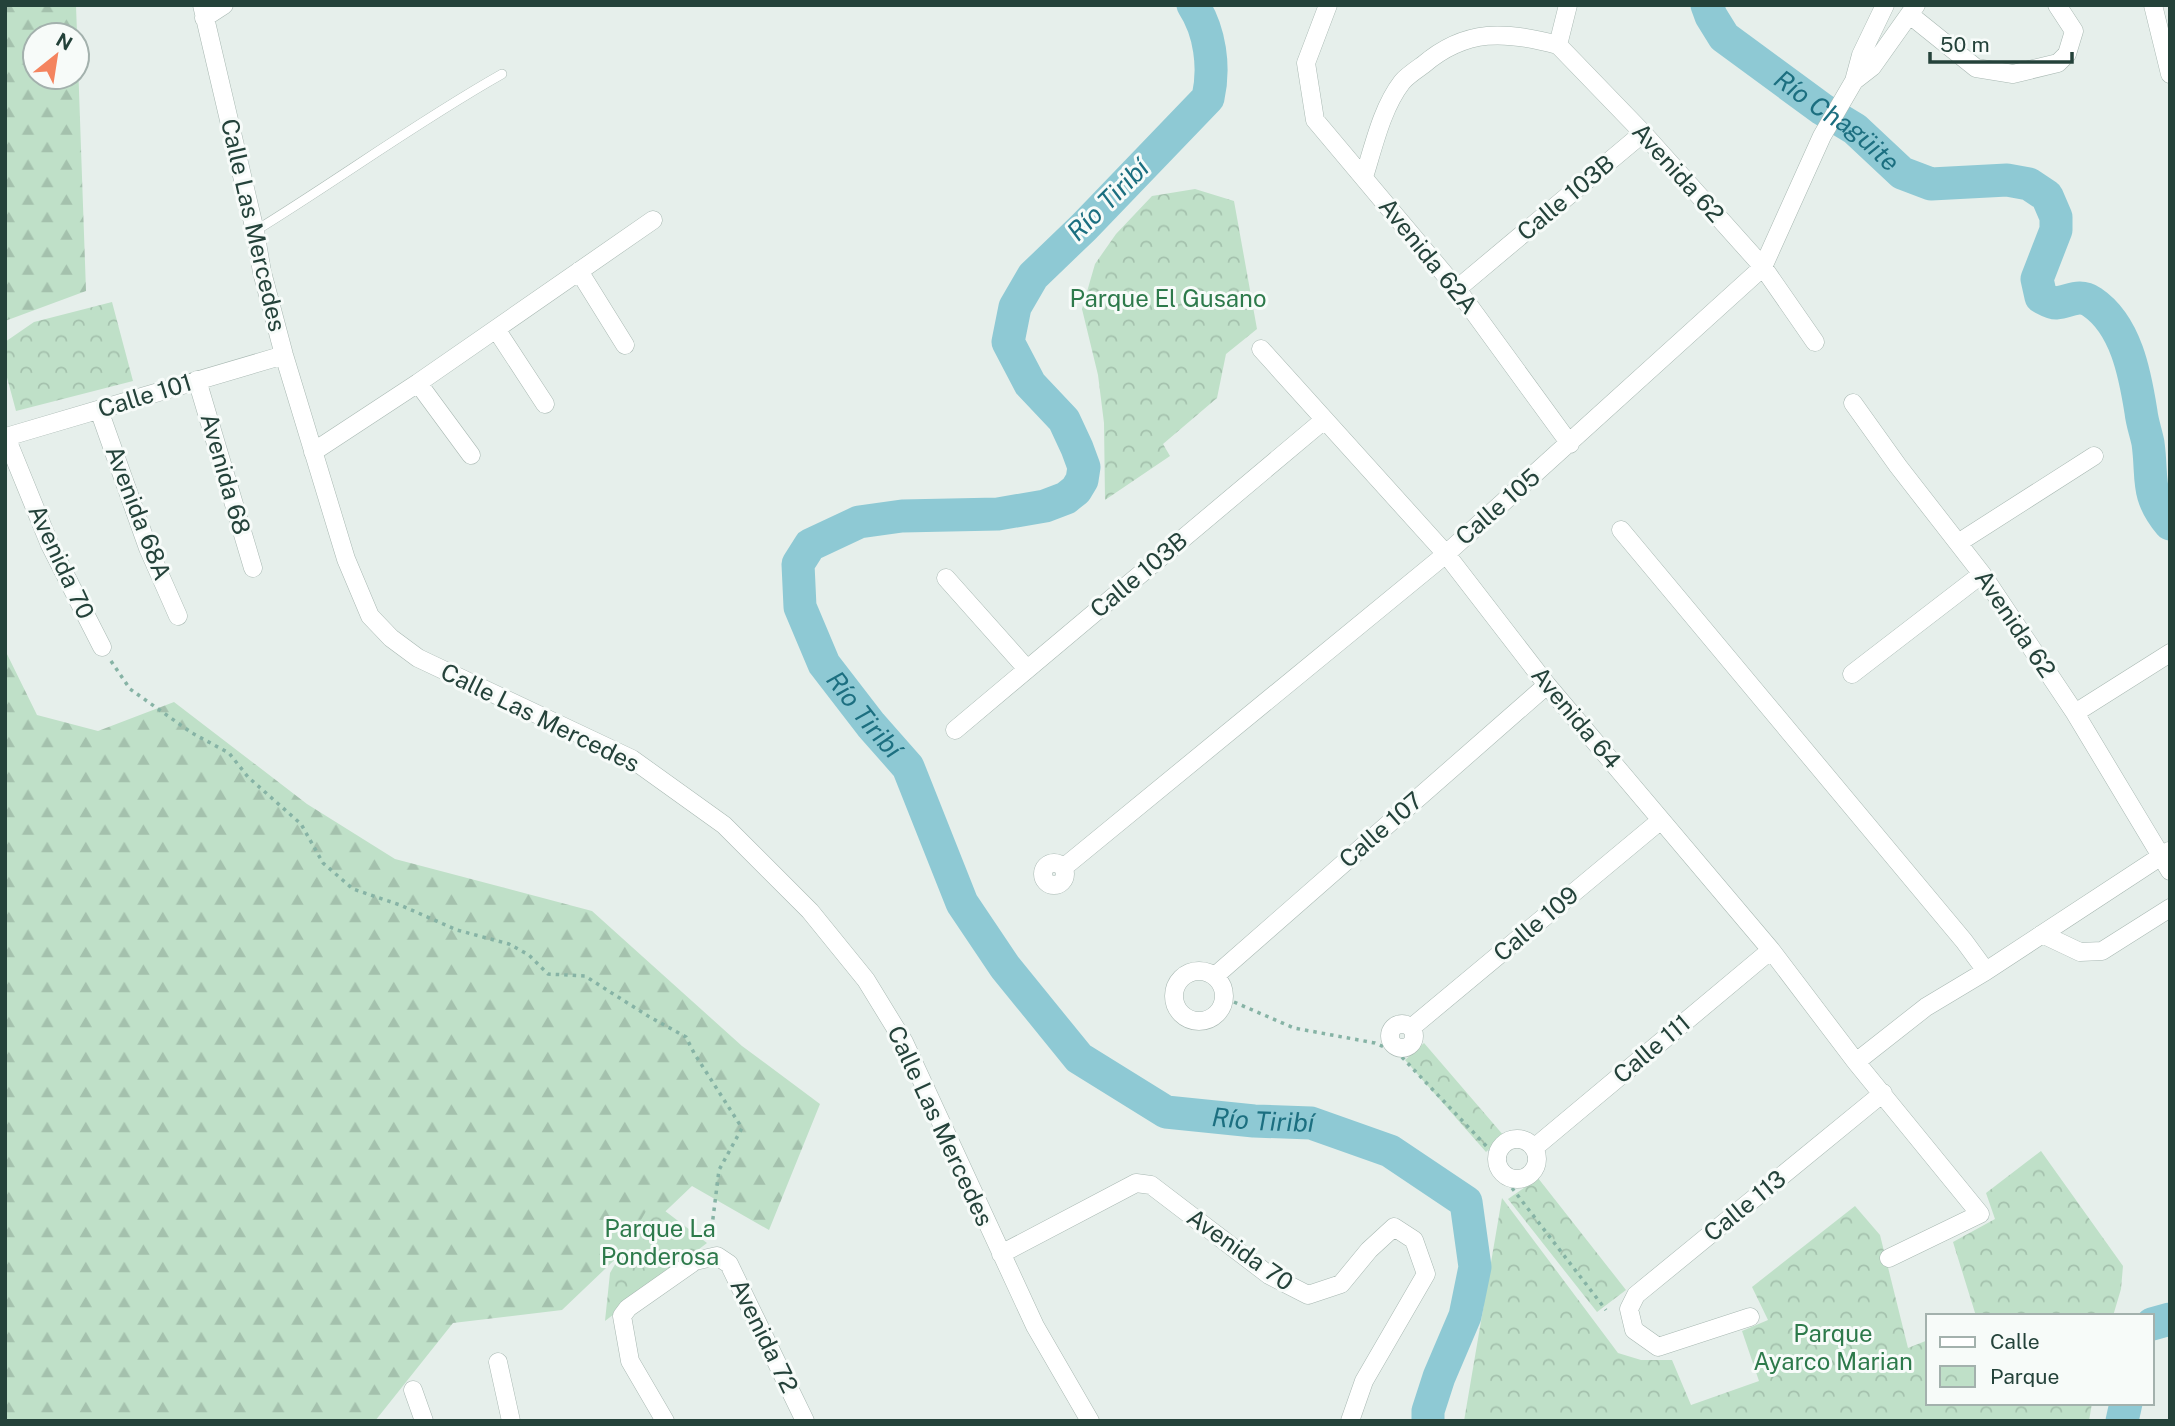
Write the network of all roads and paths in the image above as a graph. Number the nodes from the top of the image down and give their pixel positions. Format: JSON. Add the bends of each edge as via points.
{"nodes":[{"id":1,"x":224,"y":5,"type":"edge"},
{"id":2,"x":1328,"y":5,"type":"edge"},
{"id":3,"x":1569,"y":5,"type":"edge"},
{"id":4,"x":1885,"y":5,"type":"edge"},
{"id":5,"x":2057,"y":5,"type":"edge"},
{"id":6,"x":2153,"y":5,"type":"edge"},
{"id":7,"x":1913,"y":10,"type":"edge"},
{"id":8,"x":203,"y":12,"type":"edge"},
{"id":9,"x":1559,"y":45,"type":"junction"},
{"id":10,"x":502,"y":74,"type":"dead end"},
{"id":11,"x":2170,"y":74,"type":"edge"},
{"id":12,"x":1854,"y":80,"type":"junction"},
{"id":13,"x":1643,"y":133,"type":"junction"},
{"id":14,"x":1364,"y":177,"type":"junction"},
{"id":15,"x":653,"y":220,"type":"dead end"},
{"id":16,"x":255,"y":231,"type":"junction"},
{"id":17,"x":1763,"y":267,"type":"junction"},
{"id":18,"x":579,"y":271,"type":"junction"},
{"id":19,"x":1457,"y":289,"type":"junction"},
{"id":20,"x":496,"y":329,"type":"junction"},
{"id":21,"x":1815,"y":341,"type":"dead end"},
{"id":22,"x":625,"y":345,"type":"dead end"},
{"id":23,"x":1261,"y":349,"type":"dead end"},
{"id":24,"x":284,"y":355,"type":"junction"},
{"id":25,"x":197,"y":380,"type":"junction"},
{"id":26,"x":418,"y":383,"type":"junction"},
{"id":27,"x":1853,"y":403,"type":"dead end"},
{"id":28,"x":545,"y":404,"type":"dead end"},
{"id":29,"x":99,"y":410,"type":"junction"},
{"id":30,"x":1324,"y":420,"type":"junction"},
{"id":31,"x":6,"y":437,"type":"edge"},
{"id":32,"x":1570,"y":444,"type":"junction"},
{"id":33,"x":313,"y":452,"type":"junction"},
{"id":34,"x":471,"y":455,"type":"dead end"},
{"id":35,"x":2094,"y":456,"type":"dead end"},
{"id":36,"x":1621,"y":530,"type":"dead end"},
{"id":37,"x":1958,"y":543,"type":"junction"},
{"id":38,"x":1446,"y":554,"type":"junction"},
{"id":39,"x":253,"y":568,"type":"dead end"},
{"id":40,"x":1982,"y":574,"type":"junction"},
{"id":41,"x":946,"y":578,"type":"dead end"},
{"id":42,"x":178,"y":615,"type":"dead end"},
{"id":43,"x":102,"y":647,"type":"joint"},
{"id":44,"x":2170,"y":653,"type":"edge"},
{"id":45,"x":1027,"y":669,"type":"junction"},
{"id":46,"x":1852,"y":674,"type":"dead end"},
{"id":47,"x":1547,"y":685,"type":"junction"},
{"id":48,"x":2075,"y":713,"type":"junction"},
{"id":49,"x":955,"y":730,"type":"dead end"},
{"id":50,"x":1661,"y":820,"type":"junction"},
{"id":51,"x":2167,"y":859,"type":"edge"},
{"id":52,"x":1063,"y":868,"type":"dead end"},
{"id":53,"x":2170,"y":908,"type":"edge"},
{"id":54,"x":2042,"y":934,"type":"junction"},
{"id":55,"x":1770,"y":950,"type":"junction"},
{"id":56,"x":1986,"y":971,"type":"junction"},
{"id":57,"x":1215,"y":976,"type":"dead end"},
{"id":58,"x":1234,"y":1002,"type":"dead end"},
{"id":59,"x":1411,"y":1028,"type":"dead end"},
{"id":60,"x":1856,"y":1062,"type":"junction"},
{"id":61,"x":1883,"y":1093,"type":"junction"},
{"id":62,"x":1534,"y":1149,"type":"dead end"},
{"id":63,"x":1492,"y":1152,"type":"dead end"},
{"id":64,"x":1512,"y":1188,"type":"dead end"},
{"id":65,"x":1001,"y":1254,"type":"junction"},
{"id":66,"x":717,"y":1256,"type":"junction"},
{"id":67,"x":1889,"y":1258,"type":"dead end"},
{"id":68,"x":1606,"y":1310,"type":"dead end"},
{"id":69,"x":1750,"y":1317,"type":"dead end"},
{"id":70,"x":498,"y":1362,"type":"dead end"},
{"id":71,"x":413,"y":1390,"type":"dead end"},
{"id":72,"x":424,"y":1421,"type":"edge"},
{"id":73,"x":511,"y":1421,"type":"edge"},
{"id":74,"x":665,"y":1421,"type":"edge"},
{"id":75,"x":805,"y":1421,"type":"edge"},
{"id":76,"x":1090,"y":1421,"type":"edge"},
{"id":77,"x":1350,"y":1421,"type":"edge"}],
"edges":[{"from":1,"to":8,"type":"street"},
{"from":2,"to":14,"type":"street","name":"Avenida 62A","via":[[1306,63],[1315,120]]},
{"from":3,"to":9,"type":"street"},
{"from":4,"to":12,"type":"street","name":"Calle 105"},
{"from":5,"to":7,"type":"street","via":[[2074,30],[2067,54],[2057,63],[2013,74],[1976,68]]},
{"from":6,"to":11,"type":"street"},
{"from":7,"to":12,"type":"street","name":"Calle 105","via":[[1872,67]]},
{"from":8,"to":16,"type":"street","name":"Calle Las Mercedes"},
{"from":9,"to":13,"type":"street","name":"Avenida 62"},
{"from":9,"to":14,"type":"street","via":[[1528,37],[1478,35],[1440,50],[1402,82],[1381,122]]},
{"from":10,"to":16,"type":"lane"},
{"from":12,"to":17,"type":"street","name":"Calle 105","via":[[1829,123]]},
{"from":13,"to":17,"type":"street","name":"Avenida 62"},
{"from":13,"to":19,"type":"street","name":"Calle 103B"},
{"from":14,"to":19,"type":"street","name":"Avenida 62A"},
{"from":15,"to":18,"type":"street"},
{"from":16,"to":24,"type":"street","name":"Calle Las Mercedes"},
{"from":17,"to":21,"type":"street","name":"Avenida 62"},
{"from":17,"to":32,"type":"street","name":"Calle 105"},
{"from":18,"to":20,"type":"street"},
{"from":18,"to":22,"type":"street"},
{"from":19,"to":32,"type":"street","name":"Avenida 62A"},
{"from":20,"to":26,"type":"street"},
{"from":20,"to":28,"type":"street"},
{"from":23,"to":30,"type":"street","name":"Avenida 64"},
{"from":24,"to":25,"type":"street","name":"Calle 101"},
{"from":24,"to":33,"type":"street","name":"Calle Las Mercedes"},
{"from":25,"to":29,"type":"street","name":"Calle 101"},
{"from":25,"to":39,"type":"street","name":"Avenida 68"},
{"from":26,"to":33,"type":"street"},
{"from":26,"to":34,"type":"street"},
{"from":27,"to":37,"type":"street","name":"Avenida 62"},
{"from":29,"to":31,"type":"street","name":"Calle 101"},
{"from":29,"to":42,"type":"street","name":"Avenida 68A","via":[[148,548]]},
{"from":30,"to":38,"type":"street","name":"Avenida 64"},
{"from":30,"to":45,"type":"street","name":"Calle 103B"},
{"from":31,"to":43,"type":"street","name":"Avenida 70","via":[[50,545]]},
{"from":32,"to":38,"type":"street","name":"Calle 105"},
{"from":33,"to":65,"type":"street","name":"Calle Las Mercedes","via":[[346,559],[370,616],[391,638],[418,658],[632,760],[724,825],[810,911],[866,980],[904,1042]]},
{"from":35,"to":37,"type":"street"},
{"from":36,"to":56,"type":"street"},
{"from":37,"to":40,"type":"street","name":"Avenida 62"},
{"from":38,"to":47,"type":"street","name":"Avenida 64"},
{"from":38,"to":52,"type":"street","name":"Calle 105"},
{"from":40,"to":46,"type":"street"},
{"from":40,"to":48,"type":"street","name":"Avenida 62"},
{"from":41,"to":45,"type":"street"},
{"from":43,"to":66,"type":"path","via":[[130,689],[229,753],[248,777],[302,824],[323,863],[353,889],[457,930],[509,944],[548,974],[585,976],[685,1037],[742,1128],[719,1170],[711,1234]]},
{"from":44,"to":48,"type":"street"},
{"from":45,"to":49,"type":"street","name":"Calle 103B"},
{"from":47,"to":50,"type":"street","name":"Avenida 64"},
{"from":47,"to":57,"type":"street","name":"Calle 107"},
{"from":48,"to":51,"type":"street","name":"Avenida 62"},
{"from":50,"to":55,"type":"street","name":"Avenida 64"},
{"from":50,"to":59,"type":"street","name":"Calle 109"},
{"from":51,"to":54,"type":"street"},
{"from":53,"to":54,"type":"street","via":[[2102,951],[2080,953]]},
{"from":54,"to":56,"type":"street"},
{"from":55,"to":60,"type":"street","name":"Avenida 64"},
{"from":55,"to":62,"type":"street","name":"Calle 111"},
{"from":56,"to":60,"type":"street","via":[[1926,1006]]},
{"from":58,"to":63,"type":"path","via":[[1294,1028],[1375,1043],[1398,1053]]},
{"from":60,"to":61,"type":"street","name":"Avenida 64"},
{"from":61,"to":67,"type":"street","name":"Avenida 64","via":[[1980,1214]]},
{"from":61,"to":69,"type":"street","name":"Calle 113","via":[[1636,1295],[1629,1309],[1634,1330],[1658,1347]]},
{"from":64,"to":68,"type":"path"},
{"from":65,"to":76,"type":"street","name":"Calle Las Mercedes","via":[[1035,1326]]},
{"from":65,"to":77,"type":"street","name":"Avenida 70","via":[[1136,1183],[1151,1185],[1269,1275],[1308,1295],[1341,1284],[1394,1227],[1414,1240],[1426,1274],[1364,1381]]},
{"from":66,"to":74,"type":"street","via":[[695,1261],[622,1316],[631,1361]]},
{"from":66,"to":75,"type":"street","name":"Avenida 72","via":[[729,1264]]},
{"from":70,"to":73,"type":"street"},
{"from":71,"to":72,"type":"street"}]}
